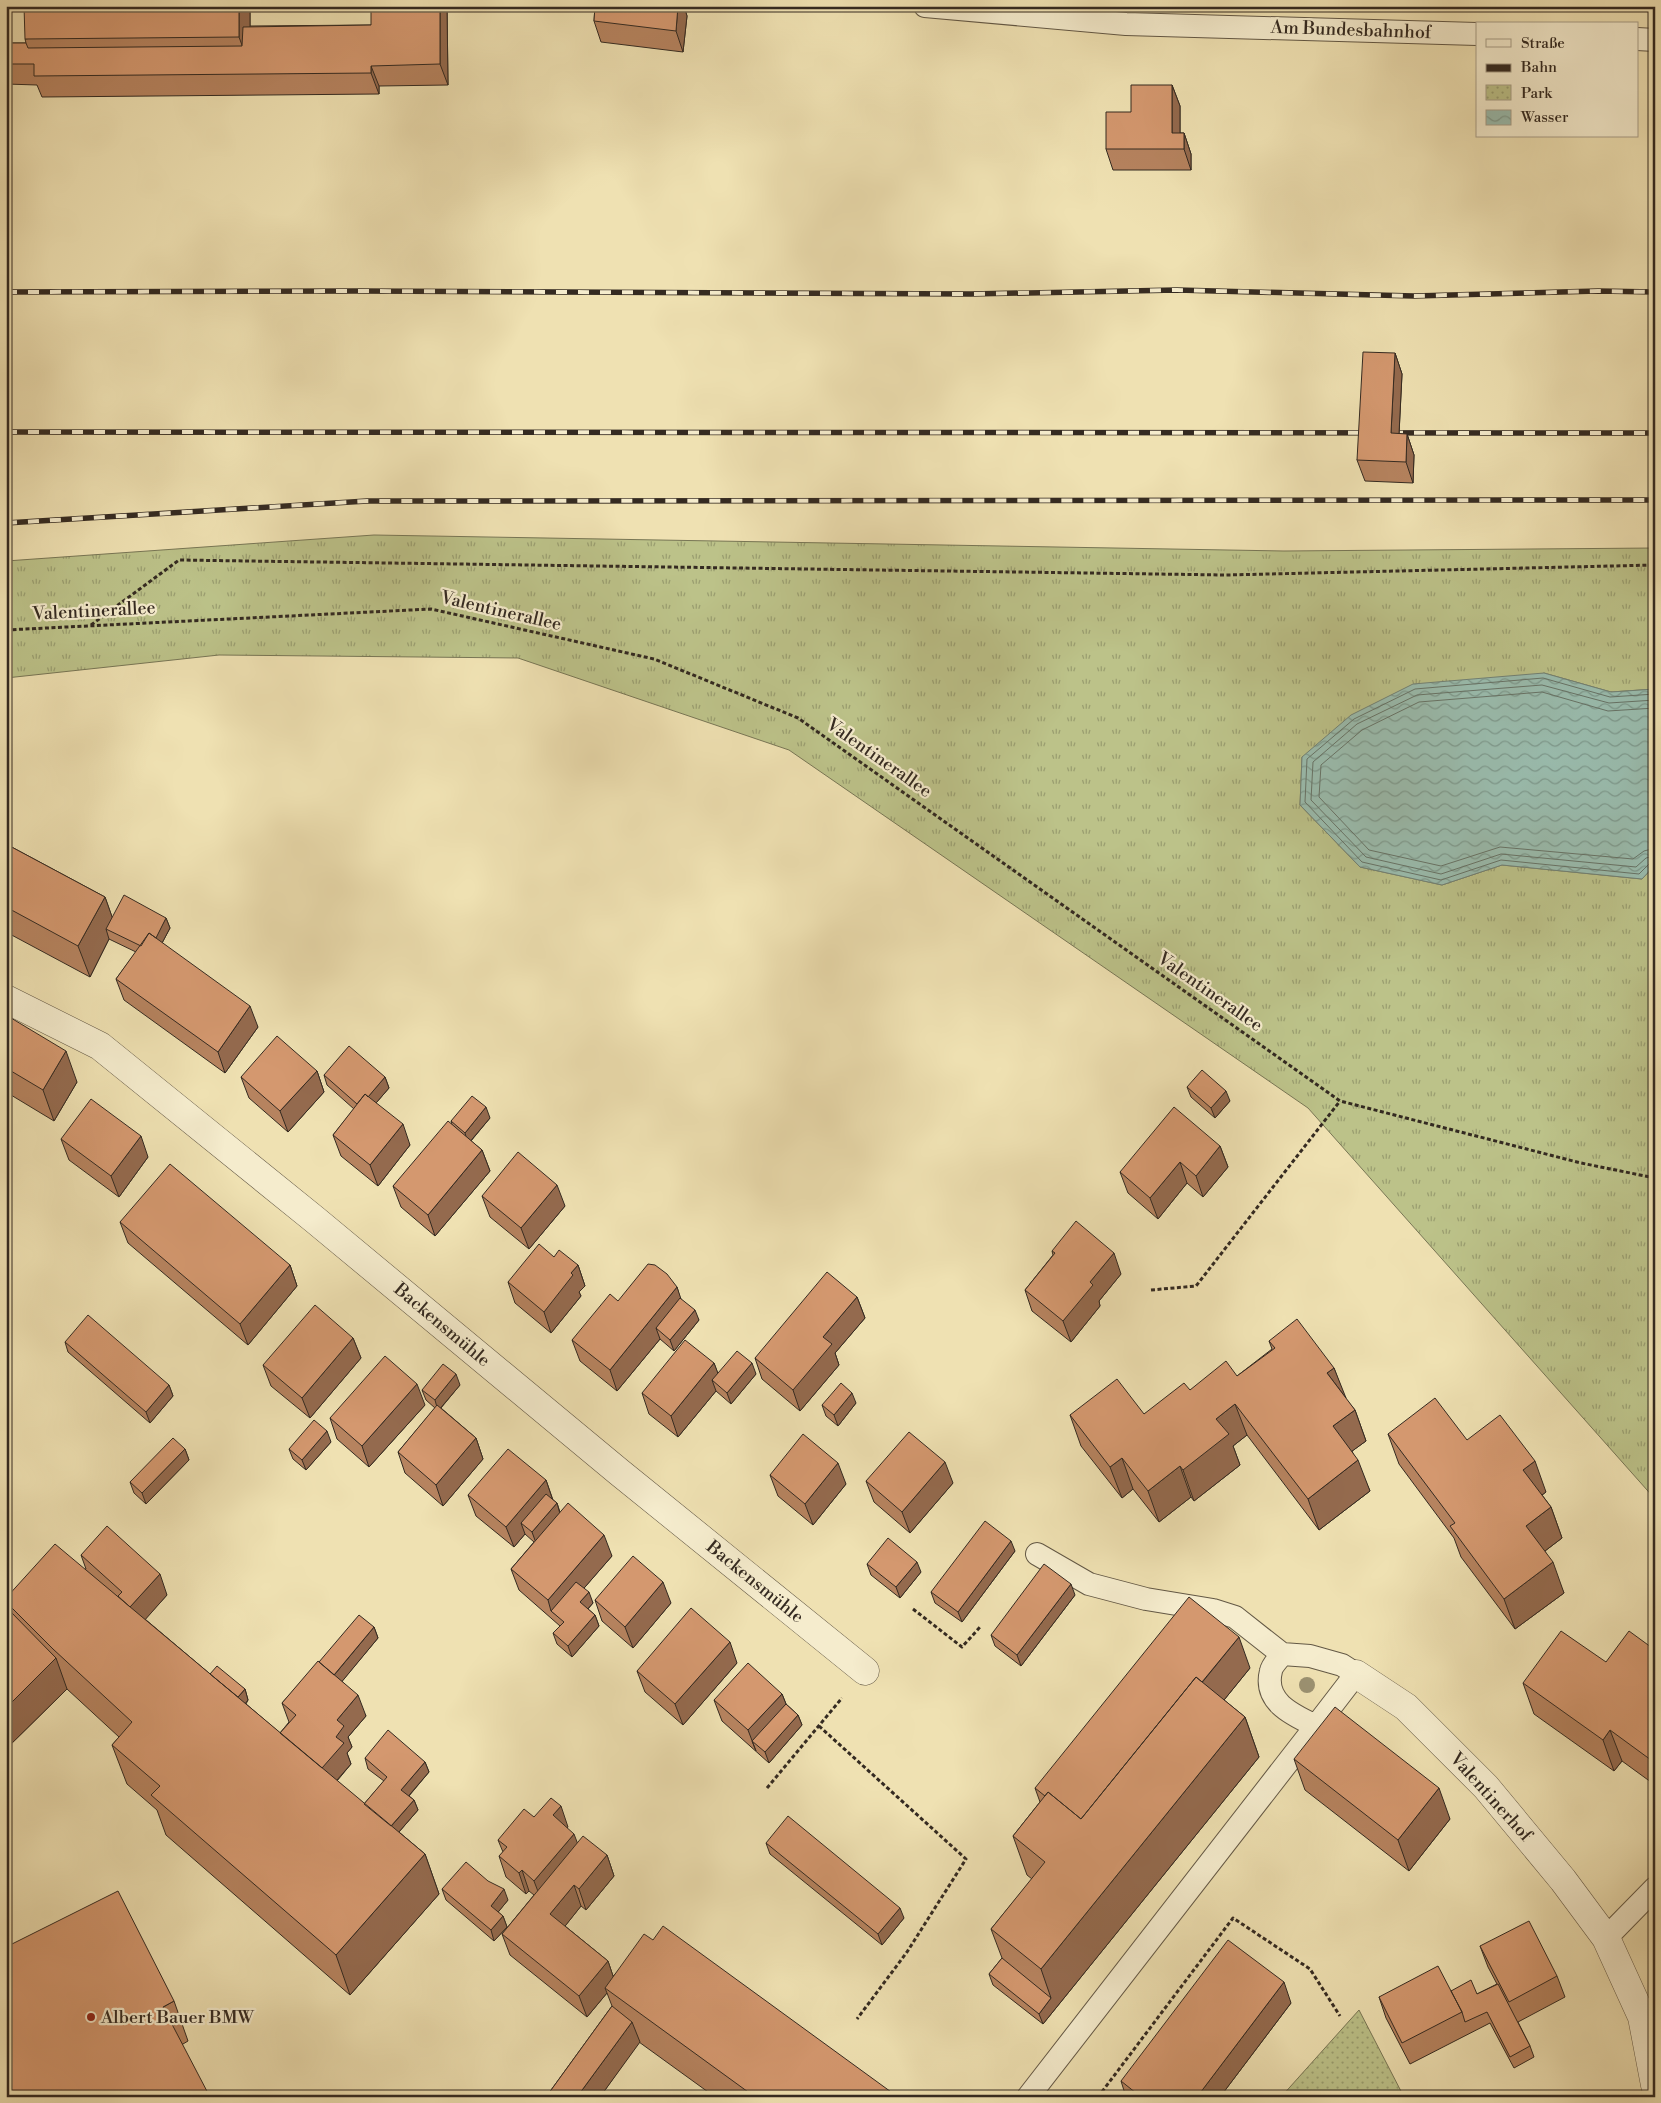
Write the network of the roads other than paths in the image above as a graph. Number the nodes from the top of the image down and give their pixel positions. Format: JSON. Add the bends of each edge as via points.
{"nodes":[{"id":1,"x":925,"y":6,"type":"edge"},
{"id":2,"x":1476,"y":34,"type":"edge"},
{"id":3,"x":1638,"y":39,"type":"edge"},
{"id":4,"x":1655,"y":40,"type":"edge"},
{"id":5,"x":6,"y":999,"type":"edge"},
{"id":6,"x":1037,"y":1554,"type":"dead end"},
{"id":7,"x":1282,"y":1654,"type":"junction"},
{"id":8,"x":865,"y":1671,"type":"road end"},
{"id":9,"x":1356,"y":1674,"type":"junction"},
{"id":10,"x":1316,"y":1726,"type":"junction"},
{"id":11,"x":1655,"y":1888,"type":"edge"},
{"id":12,"x":1606,"y":1938,"type":"junction"},
{"id":13,"x":1655,"y":2085,"type":"edge"},
{"id":14,"x":1028,"y":2097,"type":"edge"}],
"edges":[{"from":1,"to":2,"type":"lane","name":"Am Bundesbahnhof","via":[[1126,24]]},
{"from":3,"to":4,"type":"lane"},
{"from":5,"to":8,"type":"street","name":"Backensmühle","via":[[100,1046]]},
{"from":6,"to":7,"type":"lane","via":[[1089,1584],[1235,1617]]},
{"from":7,"to":9,"type":"lane","via":[[1310,1656]]},
{"from":7,"to":10,"type":"lane","via":[[1271,1670],[1271,1694],[1286,1712]]},
{"from":9,"to":10,"type":"lane"},
{"from":9,"to":12,"type":"street","name":"Valentinerhof","via":[[1406,1708],[1486,1787]]},
{"from":10,"to":14,"type":"lane"},
{"from":11,"to":12,"type":"lane"},
{"from":12,"to":13,"type":"street","name":"Valentinerhof","via":[[1642,2018]]}]}
